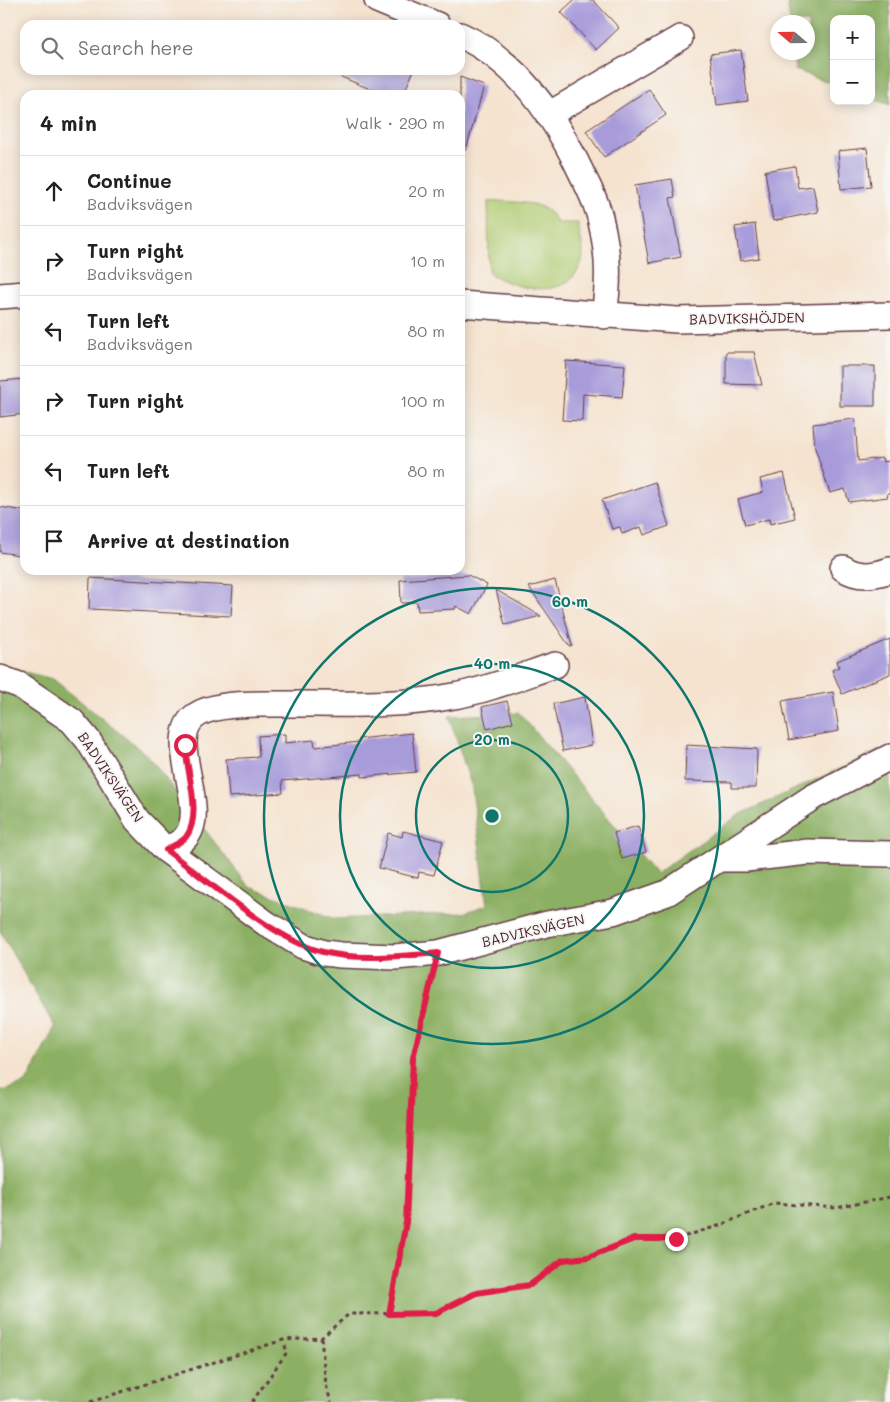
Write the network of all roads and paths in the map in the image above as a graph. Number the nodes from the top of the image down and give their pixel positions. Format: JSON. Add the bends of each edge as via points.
{"nodes":[{"id":1,"x":377,"y":0,"type":"edge"},
{"id":2,"x":425,"y":20,"type":"edge"},
{"id":3,"x":465,"y":37,"type":"edge"},
{"id":4,"x":680,"y":38,"type":"dead end"},
{"id":5,"x":548,"y":115,"type":"junction"},
{"id":6,"x":20,"y":294,"type":"edge"},
{"id":7,"x":0,"y":296,"type":"edge"},
{"id":8,"x":465,"y":304,"type":"edge"},
{"id":9,"x":890,"y":315,"type":"edge"},
{"id":10,"x":604,"y":316,"type":"junction"},
{"id":11,"x":843,"y":568,"type":"dead end"},
{"id":12,"x":890,"y":570,"type":"edge"},
{"id":13,"x":556,"y":665,"type":"dead end"},
{"id":14,"x":0,"y":678,"type":"edge"},
{"id":15,"x":890,"y":757,"type":"edge"},
{"id":16,"x":166,"y":850,"type":"junction"},
{"id":17,"x":890,"y":854,"type":"edge"},
{"id":18,"x":723,"y":859,"type":"junction"},
{"id":19,"x":438,"y":953,"type":"junction"},
{"id":20,"x":890,"y":1197,"type":"edge"},
{"id":21,"x":389,"y":1314,"type":"junction"},
{"id":22,"x":321,"y":1338,"type":"junction"},
{"id":23,"x":283,"y":1340,"type":"junction"},
{"id":24,"x":90,"y":1402,"type":"edge"},
{"id":25,"x":252,"y":1402,"type":"edge"},
{"id":26,"x":331,"y":1402,"type":"edge"}],
"edges":[{"from":1,"to":2,"type":"street"},
{"from":3,"to":5,"type":"street","via":[[514,72]]},
{"from":4,"to":5,"type":"street"},
{"from":5,"to":10,"type":"street","via":[[569,146],[601,220],[609,283]]},
{"from":6,"to":7,"type":"street"},
{"from":8,"to":10,"type":"street","name":"BADVIKSHÖJDEN"},
{"from":9,"to":10,"type":"street","name":"BADVIKSHÖJDEN","via":[[677,320]]},
{"from":11,"to":12,"type":"street","via":[[852,574],[865,576]]},
{"from":13,"to":16,"type":"street","via":[[455,696],[407,703],[237,704],[199,714],[190,722],[185,745],[193,820],[186,837]]},
{"from":14,"to":16,"type":"street","name":"BADVIKSVÄGEN","via":[[27,690],[72,721],[88,740],[137,820]]},
{"from":15,"to":18,"type":"street","name":"BADVIKSVÄGEN","via":[[814,797]]},
{"from":16,"to":19,"type":"street","name":"BADVIKSVÄGEN","via":[[267,924],[303,946],[341,955],[395,957]]},
{"from":17,"to":18,"type":"street","via":[[808,852]]},
{"from":18,"to":19,"type":"street","name":"BADVIKSVÄGEN","via":[[667,893],[613,912],[547,924]]},
{"from":19,"to":21,"type":"path","via":[[413,1058],[406,1222]]},
{"from":20,"to":21,"type":"path","via":[[836,1208],[774,1203],[676,1239],[634,1239],[588,1257],[563,1260],[530,1285],[476,1293],[436,1313]]},
{"from":21,"to":22,"type":"path","via":[[349,1314]]},
{"from":22,"to":23,"type":"path"},
{"from":22,"to":26,"type":"path"},
{"from":23,"to":24,"type":"path"},
{"from":23,"to":25,"type":"path","via":[[287,1352]]}]}
